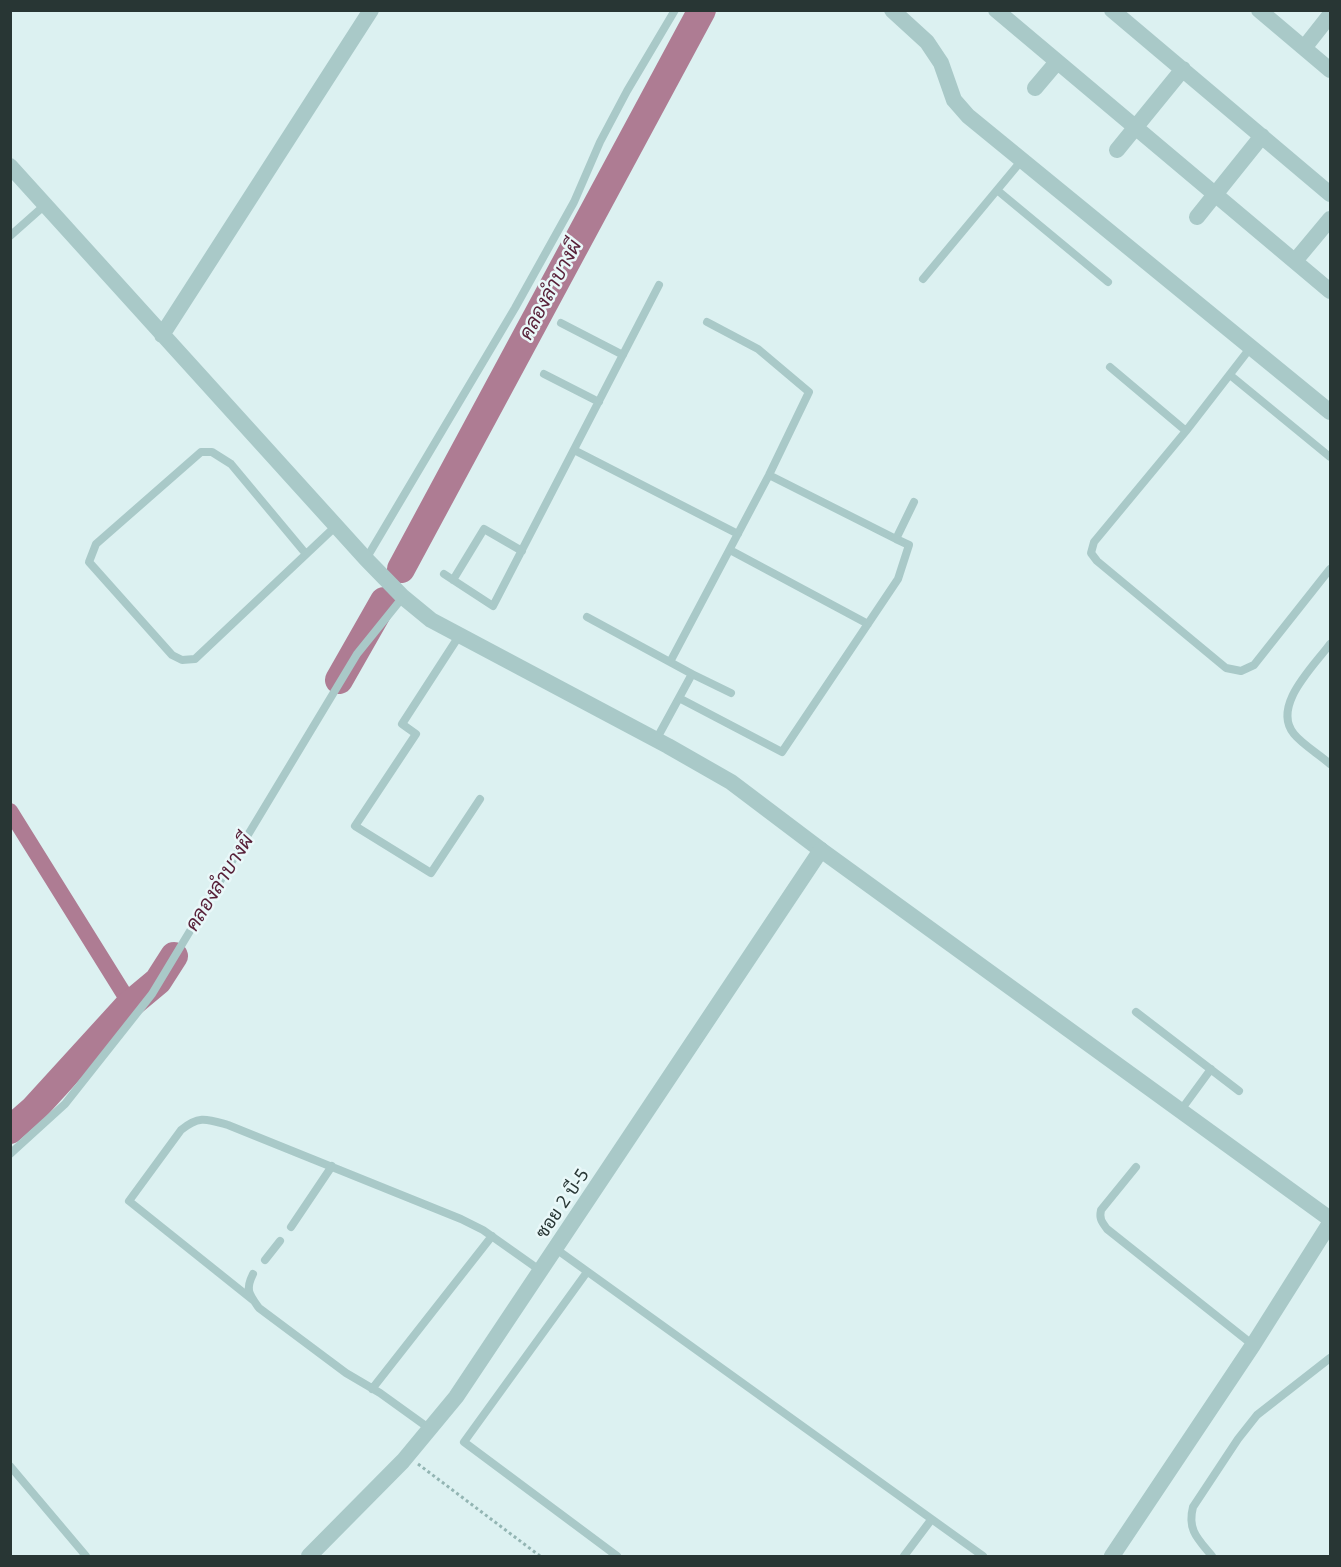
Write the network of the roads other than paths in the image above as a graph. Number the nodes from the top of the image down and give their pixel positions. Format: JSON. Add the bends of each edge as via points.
{"nodes":[{"id":1,"x":371,"y":10,"type":"edge"},
{"id":2,"x":675,"y":10,"type":"edge"},
{"id":3,"x":892,"y":10,"type":"edge"},
{"id":4,"x":996,"y":10,"type":"edge"},
{"id":5,"x":1112,"y":10,"type":"edge"},
{"id":6,"x":1259,"y":10,"type":"edge"},
{"id":7,"x":1330,"y":15,"type":"edge"},
{"id":8,"x":1304,"y":48,"type":"junction"},
{"id":9,"x":1057,"y":62,"type":"junction"},
{"id":10,"x":1183,"y":69,"type":"junction"},
{"id":11,"x":1330,"y":70,"type":"edge"},
{"id":12,"x":1035,"y":88,"type":"dead end"},
{"id":13,"x":1136,"y":126,"type":"junction"},
{"id":14,"x":1262,"y":136,"type":"junction"},
{"id":15,"x":1117,"y":150,"type":"dead end"},
{"id":16,"x":1022,"y":160,"type":"junction"},
{"id":17,"x":10,"y":166,"type":"edge"},
{"id":18,"x":997,"y":190,"type":"junction"},
{"id":19,"x":1216,"y":194,"type":"junction"},
{"id":20,"x":1330,"y":194,"type":"edge"},
{"id":21,"x":45,"y":205,"type":"junction"},
{"id":22,"x":1197,"y":217,"type":"dead end"},
{"id":23,"x":1330,"y":219,"type":"edge"},
{"id":24,"x":10,"y":236,"type":"edge"},
{"id":25,"x":1295,"y":261,"type":"junction"},
{"id":26,"x":923,"y":279,"type":"dead end"},
{"id":27,"x":1108,"y":282,"type":"dead end"},
{"id":28,"x":659,"y":285,"type":"dead end"},
{"id":29,"x":1330,"y":291,"type":"edge"},
{"id":30,"x":707,"y":322,"type":"dead end"},
{"id":31,"x":561,"y":323,"type":"dead end"},
{"id":32,"x":162,"y":335,"type":"junction"},
{"id":33,"x":1251,"y":347,"type":"junction"},
{"id":34,"x":623,"y":355,"type":"junction"},
{"id":35,"x":1110,"y":367,"type":"dead end"},
{"id":36,"x":544,"y":374,"type":"dead end"},
{"id":37,"x":1230,"y":375,"type":"junction"},
{"id":38,"x":598,"y":402,"type":"junction"},
{"id":39,"x":1330,"y":412,"type":"edge"},
{"id":40,"x":1186,"y":430,"type":"junction"},
{"id":41,"x":574,"y":450,"type":"junction"},
{"id":42,"x":1330,"y":457,"type":"edge"},
{"id":43,"x":770,"y":475,"type":"junction"},
{"id":44,"x":914,"y":502,"type":"dead end"},
{"id":45,"x":336,"y":526,"type":"junction"},
{"id":46,"x":738,"y":534,"type":"junction"},
{"id":47,"x":896,"y":539,"type":"junction"},
{"id":48,"x":730,"y":550,"type":"junction"},
{"id":49,"x":522,"y":551,"type":"junction"},
{"id":50,"x":306,"y":554,"type":"junction"},
{"id":51,"x":366,"y":559,"type":"junction"},
{"id":52,"x":1330,"y":569,"type":"edge"},
{"id":53,"x":444,"y":574,"type":"dead end"},
{"id":54,"x":453,"y":580,"type":"junction"},
{"id":55,"x":403,"y":597,"type":"junction"},
{"id":56,"x":587,"y":617,"type":"dead end"},
{"id":57,"x":868,"y":624,"type":"junction"},
{"id":58,"x":459,"y":636,"type":"junction"},
{"id":59,"x":1330,"y":644,"type":"edge"},
{"id":60,"x":670,"y":662,"type":"junction"},
{"id":61,"x":692,"y":674,"type":"junction"},
{"id":62,"x":731,"y":693,"type":"dead end"},
{"id":63,"x":679,"y":698,"type":"junction"},
{"id":64,"x":656,"y":740,"type":"junction"},
{"id":65,"x":1330,"y":764,"type":"edge"},
{"id":66,"x":480,"y":799,"type":"dead end"},
{"id":67,"x":821,"y":850,"type":"junction"},
{"id":68,"x":1136,"y":1012,"type":"dead end"},
{"id":69,"x":1211,"y":1069,"type":"junction"},
{"id":70,"x":1239,"y":1091,"type":"dead end"},
{"id":71,"x":1181,"y":1110,"type":"junction"},
{"id":72,"x":10,"y":1154,"type":"edge"},
{"id":73,"x":332,"y":1167,"type":"junction"},
{"id":74,"x":1136,"y":1167,"type":"dead end"},
{"id":75,"x":1330,"y":1221,"type":"edge"},
{"id":76,"x":291,"y":1227,"type":"dead end"},
{"id":77,"x":492,"y":1236,"type":"junction"},
{"id":78,"x":280,"y":1241,"type":"dead end"},
{"id":79,"x":556,"y":1250,"type":"junction"},
{"id":80,"x":265,"y":1260,"type":"dead end"},
{"id":81,"x":542,"y":1271,"type":"junction"},
{"id":82,"x":587,"y":1272,"type":"junction"},
{"id":83,"x":253,"y":1274,"type":"dead end"},
{"id":84,"x":254,"y":1301,"type":"junction"},
{"id":85,"x":1253,"y":1345,"type":"junction"},
{"id":86,"x":1330,"y":1358,"type":"edge"},
{"id":87,"x":372,"y":1389,"type":"junction"},
{"id":88,"x":431,"y":1429,"type":"junction"},
{"id":89,"x":10,"y":1466,"type":"edge"},
{"id":90,"x":931,"y":1520,"type":"junction"},
{"id":91,"x":86,"y":1557,"type":"edge"},
{"id":92,"x":309,"y":1557,"type":"edge"},
{"id":93,"x":617,"y":1557,"type":"edge"},
{"id":94,"x":904,"y":1557,"type":"edge"},
{"id":95,"x":983,"y":1557,"type":"edge"},
{"id":96,"x":1112,"y":1557,"type":"edge"},
{"id":97,"x":1212,"y":1557,"type":"edge"}],
"edges":[{"from":1,"to":32,"type":"street"},
{"from":2,"to":51,"type":"lane","via":[[627,91],[574,201],[515,308]]},
{"from":3,"to":16,"type":"street","via":[[927,42],[941,63],[954,99],[968,116]]},
{"from":4,"to":9,"type":"street"},
{"from":5,"to":10,"type":"street"},
{"from":6,"to":8,"type":"street"},
{"from":7,"to":8,"type":"street"},
{"from":8,"to":11,"type":"street"},
{"from":9,"to":12,"type":"street"},
{"from":9,"to":13,"type":"street"},
{"from":10,"to":13,"type":"street"},
{"from":10,"to":14,"type":"street"},
{"from":13,"to":15,"type":"street"},
{"from":13,"to":19,"type":"street"},
{"from":14,"to":19,"type":"street"},
{"from":14,"to":20,"type":"street"},
{"from":16,"to":18,"type":"lane"},
{"from":16,"to":33,"type":"street"},
{"from":17,"to":21,"type":"street"},
{"from":18,"to":26,"type":"lane"},
{"from":18,"to":27,"type":"lane"},
{"from":19,"to":22,"type":"street"},
{"from":19,"to":25,"type":"street"},
{"from":21,"to":24,"type":"lane"},
{"from":21,"to":32,"type":"street"},
{"from":23,"to":25,"type":"street"},
{"from":25,"to":29,"type":"street"},
{"from":28,"to":34,"type":"lane"},
{"from":30,"to":43,"type":"lane","via":[[758,348],[808,392]]},
{"from":31,"to":34,"type":"lane"},
{"from":32,"to":45,"type":"street"},
{"from":33,"to":37,"type":"lane"},
{"from":33,"to":39,"type":"street"},
{"from":34,"to":38,"type":"lane"},
{"from":35,"to":40,"type":"lane"},
{"from":36,"to":38,"type":"lane"},
{"from":37,"to":40,"type":"lane"},
{"from":37,"to":42,"type":"lane"},
{"from":38,"to":41,"type":"lane"},
{"from":40,"to":52,"type":"lane","via":[[1094,542],[1091,553],[1097,561],[1226,668],[1241,671],[1254,665]]},
{"from":41,"to":46,"type":"lane"},
{"from":41,"to":49,"type":"lane"},
{"from":43,"to":46,"type":"lane"},
{"from":43,"to":47,"type":"lane"},
{"from":44,"to":47,"type":"lane"},
{"from":45,"to":50,"type":"lane"},
{"from":45,"to":51,"type":"street"},
{"from":46,"to":48,"type":"lane"},
{"from":47,"to":57,"type":"lane","via":[[909,545],[898,579]]},
{"from":48,"to":57,"type":"lane"},
{"from":48,"to":60,"type":"lane"},
{"from":49,"to":54,"type":"lane","via":[[484,529]]},
{"from":49,"to":54,"type":"lane","via":[[493,606]]},
{"from":50,"to":50,"type":"lane","via":[[231,464],[212,452],[201,452],[96,544],[89,562],[172,655],[182,660],[195,659]]},
{"from":51,"to":55,"type":"street"},
{"from":53,"to":54,"type":"lane"},
{"from":55,"to":58,"type":"street"},
{"from":55,"to":72,"type":"lane","via":[[357,654],[152,994],[65,1104]]},
{"from":56,"to":60,"type":"lane"},
{"from":57,"to":63,"type":"lane","via":[[782,752]]},
{"from":58,"to":64,"type":"street"},
{"from":58,"to":66,"type":"lane","via":[[402,724],[416,734],[356,826],[430,873]]},
{"from":59,"to":65,"type":"lane","via":[[1289,700],[1286,715],[1293,733]]},
{"from":60,"to":61,"type":"lane"},
{"from":61,"to":62,"type":"lane"},
{"from":61,"to":63,"type":"lane"},
{"from":63,"to":64,"type":"lane"},
{"from":64,"to":67,"type":"street","via":[[731,782]]},
{"from":67,"to":71,"type":"street"},
{"from":67,"to":79,"type":"street","name":"ซอย 2 บี-5"},
{"from":68,"to":69,"type":"lane"},
{"from":69,"to":70,"type":"lane"},
{"from":69,"to":71,"type":"lane"},
{"from":71,"to":75,"type":"street"},
{"from":73,"to":76,"type":"lane"},
{"from":73,"to":77,"type":"lane","via":[[431,1206]]},
{"from":73,"to":84,"type":"lane","via":[[206,1118],[181,1130],[129,1201]]},
{"from":74,"to":85,"type":"lane","via":[[1101,1210],[1102,1222]]},
{"from":75,"to":85,"type":"street"},
{"from":77,"to":81,"type":"lane"},
{"from":77,"to":87,"type":"lane"},
{"from":78,"to":80,"type":"lane"},
{"from":79,"to":81,"type":"street","name":"ซอย 2 บี-5"},
{"from":79,"to":82,"type":"lane"},
{"from":81,"to":88,"type":"street","name":"ซอย 2 บี-5"},
{"from":82,"to":90,"type":"lane"},
{"from":82,"to":93,"type":"lane","via":[[464,1442]]},
{"from":83,"to":84,"type":"lane","via":[[248,1285]]},
{"from":84,"to":87,"type":"lane"},
{"from":85,"to":96,"type":"street"},
{"from":86,"to":97,"type":"lane","via":[[1257,1415],[1193,1507],[1192,1528]]},
{"from":87,"to":88,"type":"lane"},
{"from":88,"to":92,"type":"street","name":"ซอย 2 บี-5"},
{"from":89,"to":91,"type":"lane"},
{"from":90,"to":94,"type":"lane"},
{"from":90,"to":95,"type":"lane"}]}
